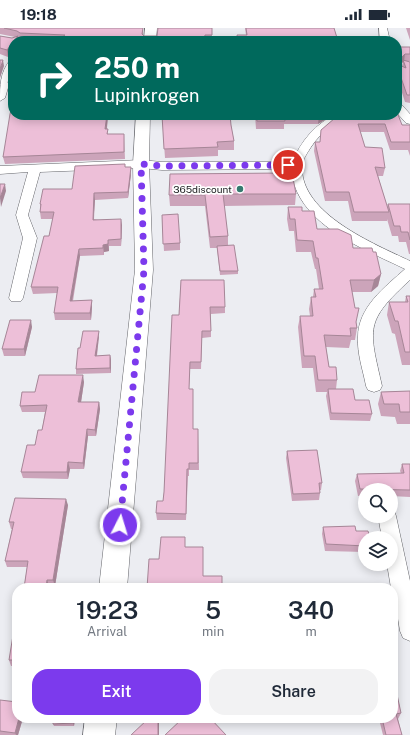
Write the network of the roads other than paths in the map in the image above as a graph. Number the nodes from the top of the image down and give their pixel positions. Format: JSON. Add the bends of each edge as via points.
{"nodes":[{"id":1,"x":8,"y":71,"type":"edge"},
{"id":2,"x":0,"y":98,"type":"edge"},
{"id":3,"x":402,"y":112,"type":"edge"},
{"id":4,"x":144,"y":120,"type":"edge"},
{"id":5,"x":336,"y":120,"type":"edge"},
{"id":6,"x":410,"y":121,"type":"edge"},
{"id":7,"x":141,"y":164,"type":"junction"},
{"id":8,"x":296,"y":165,"type":"junction"},
{"id":9,"x":35,"y":169,"type":"junction"},
{"id":10,"x":0,"y":170,"type":"edge"},
{"id":11,"x":410,"y":266,"type":"edge"},
{"id":12,"x":410,"y":272,"type":"edge"},
{"id":13,"x":16,"y":298,"type":"dead end"},
{"id":14,"x":374,"y":386,"type":"dead end"},
{"id":15,"x":387,"y":523,"type":"edge"},
{"id":16,"x":114,"y":583,"type":"edge"},
{"id":17,"x":410,"y":631,"type":"edge"},
{"id":18,"x":100,"y":723,"type":"edge"},
{"id":19,"x":99,"y":735,"type":"edge"}],
"edges":[{"from":1,"to":2,"type":"street"},
{"from":3,"to":6,"type":"street"},
{"from":4,"to":7,"type":"street"},
{"from":5,"to":8,"type":"street","via":[[313,135],[302,149]]},
{"from":7,"to":8,"type":"street"},
{"from":7,"to":9,"type":"street"},
{"from":7,"to":16,"type":"street","via":[[144,270]]},
{"from":8,"to":11,"type":"street","via":[[299,185],[312,206],[331,223]]},
{"from":9,"to":10,"type":"street"},
{"from":9,"to":13,"type":"street","via":[[22,215],[30,238]]},
{"from":12,"to":14,"type":"street","via":[[378,302],[368,320],[365,337]]},
{"from":15,"to":17,"type":"street"},
{"from":18,"to":19,"type":"street"}]}
